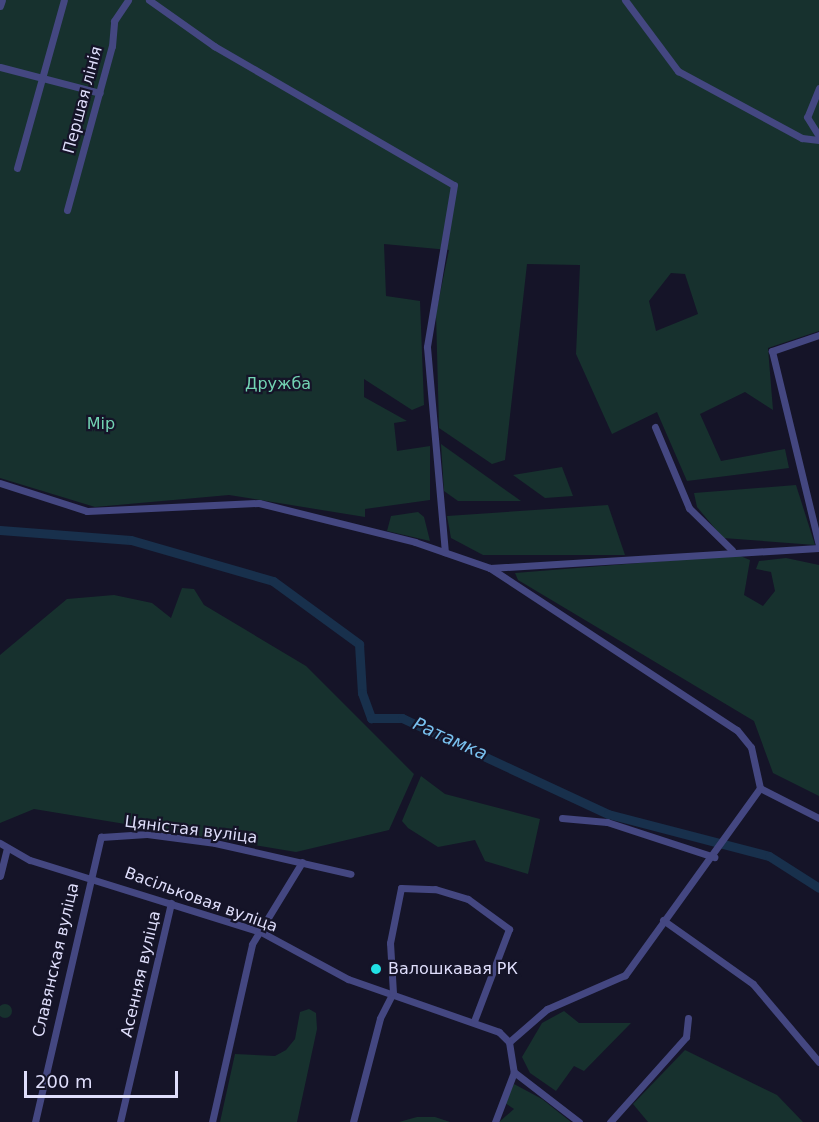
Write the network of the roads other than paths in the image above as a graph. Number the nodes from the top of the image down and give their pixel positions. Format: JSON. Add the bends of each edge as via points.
{"nodes":[{"id":1,"x":2,"y":0,"type":"edge"},
{"id":2,"x":64,"y":0,"type":"edge"},
{"id":3,"x":128,"y":0,"type":"edge"},
{"id":4,"x":149,"y":0,"type":"edge"},
{"id":5,"x":625,"y":0,"type":"edge"},
{"id":6,"x":0,"y":6,"type":"edge"},
{"id":7,"x":0,"y":67,"type":"edge"},
{"id":8,"x":42,"y":78,"type":"junction"},
{"id":9,"x":819,"y":88,"type":"edge"},
{"id":10,"x":100,"y":93,"type":"junction"},
{"id":11,"x":819,"y":138,"type":"edge"},
{"id":12,"x":17,"y":168,"type":"dead end"},
{"id":13,"x":67,"y":210,"type":"dead end"},
{"id":14,"x":819,"y":335,"type":"edge"},
{"id":15,"x":655,"y":427,"type":"dead end"},
{"id":16,"x":0,"y":483,"type":"edge"},
{"id":17,"x":819,"y":547,"type":"edge"},
{"id":18,"x":732,"y":550,"type":"junction"},
{"id":19,"x":445,"y":552,"type":"junction"},
{"id":20,"x":490,"y":568,"type":"junction"},
{"id":21,"x":760,"y":788,"type":"junction"},
{"id":22,"x":562,"y":818,"type":"dead end"},
{"id":23,"x":819,"y":818,"type":"edge"},
{"id":24,"x":0,"y":843,"type":"edge"},
{"id":25,"x":7,"y":848,"type":"junction"},
{"id":26,"x":717,"y":854,"type":"junction"},
{"id":27,"x":302,"y":862,"type":"junction"},
{"id":28,"x":351,"y":874,"type":"dead end"},
{"id":29,"x":91,"y":875,"type":"junction"},
{"id":30,"x":0,"y":876,"type":"edge"},
{"id":31,"x":171,"y":903,"type":"junction"},
{"id":32,"x":663,"y":920,"type":"junction"},
{"id":33,"x":261,"y":932,"type":"junction"},
{"id":34,"x":393,"y":993,"type":"junction"},
{"id":35,"x":688,"y":1018,"type":"dead end"},
{"id":36,"x":474,"y":1021,"type":"junction"},
{"id":37,"x":509,"y":1045,"type":"junction"},
{"id":38,"x":819,"y":1062,"type":"edge"},
{"id":39,"x":514,"y":1072,"type":"junction"},
{"id":40,"x":35,"y":1122,"type":"edge"},
{"id":41,"x":120,"y":1122,"type":"edge"},
{"id":42,"x":212,"y":1122,"type":"edge"},
{"id":43,"x":353,"y":1122,"type":"edge"},
{"id":44,"x":495,"y":1122,"type":"edge"},
{"id":45,"x":579,"y":1122,"type":"edge"},
{"id":46,"x":610,"y":1122,"type":"edge"}],
"edges":[{"from":1,"to":6,"type":"street"},
{"from":2,"to":8,"type":"street"},
{"from":3,"to":10,"type":"street","name":"Першая лінія","via":[[114,21]]},
{"from":4,"to":19,"type":"street","via":[[214,46],[454,185],[428,347]]},
{"from":5,"to":11,"type":"street","via":[[678,71],[802,138]]},
{"from":7,"to":8,"type":"street"},
{"from":8,"to":10,"type":"street"},
{"from":8,"to":12,"type":"street"},
{"from":9,"to":11,"type":"street","via":[[807,117]]},
{"from":10,"to":13,"type":"street","name":"Першая лінія"},
{"from":14,"to":17,"type":"street","via":[[772,351],[784,414]]},
{"from":15,"to":18,"type":"street","via":[[689,508]]},
{"from":16,"to":19,"type":"street","via":[[87,511],[259,502]]},
{"from":17,"to":18,"type":"street"},
{"from":18,"to":20,"type":"street"},
{"from":19,"to":20,"type":"street"},
{"from":20,"to":21,"type":"street","via":[[737,730],[751,747]]},
{"from":21,"to":23,"type":"street"},
{"from":21,"to":26,"type":"street","via":[[725,834]]},
{"from":22,"to":26,"type":"street","via":[[607,822]]},
{"from":24,"to":25,"type":"street","name":"Васільковая вуліца"},
{"from":25,"to":29,"type":"street","name":"Васільковая вуліца","via":[[30,860]]},
{"from":25,"to":30,"type":"street"},
{"from":26,"to":32,"type":"street","via":[[689,880]]},
{"from":27,"to":28,"type":"street","name":"Цяністая вуліца"},
{"from":27,"to":29,"type":"street","name":"Цяністая вуліца","via":[[215,843],[109,834],[101,837]]},
{"from":27,"to":33,"type":"street"},
{"from":29,"to":31,"type":"street","name":"Васільковая вуліца"},
{"from":29,"to":40,"type":"street","name":"Славянская вуліца"},
{"from":31,"to":33,"type":"street","name":"Васільковая вуліца"},
{"from":31,"to":41,"type":"street","name":"Асенняя вуліца"},
{"from":32,"to":37,"type":"street","via":[[625,975],[547,1009]]},
{"from":32,"to":38,"type":"street","via":[[768,997]]},
{"from":33,"to":34,"type":"street","name":"Васільковая вуліца","via":[[348,979]]},
{"from":33,"to":42,"type":"street","via":[[252,944]]},
{"from":34,"to":36,"type":"street","name":"Васільковая вуліца"},
{"from":34,"to":36,"type":"street","via":[[390,944],[401,888],[435,889],[468,899],[509,929]]},
{"from":34,"to":43,"type":"street","via":[[380,1018]]},
{"from":35,"to":46,"type":"street","via":[[686,1037]]},
{"from":36,"to":37,"type":"street","name":"Васільковая вуліца"},
{"from":37,"to":39,"type":"street"},
{"from":39,"to":44,"type":"street"},
{"from":39,"to":45,"type":"street"}]}
